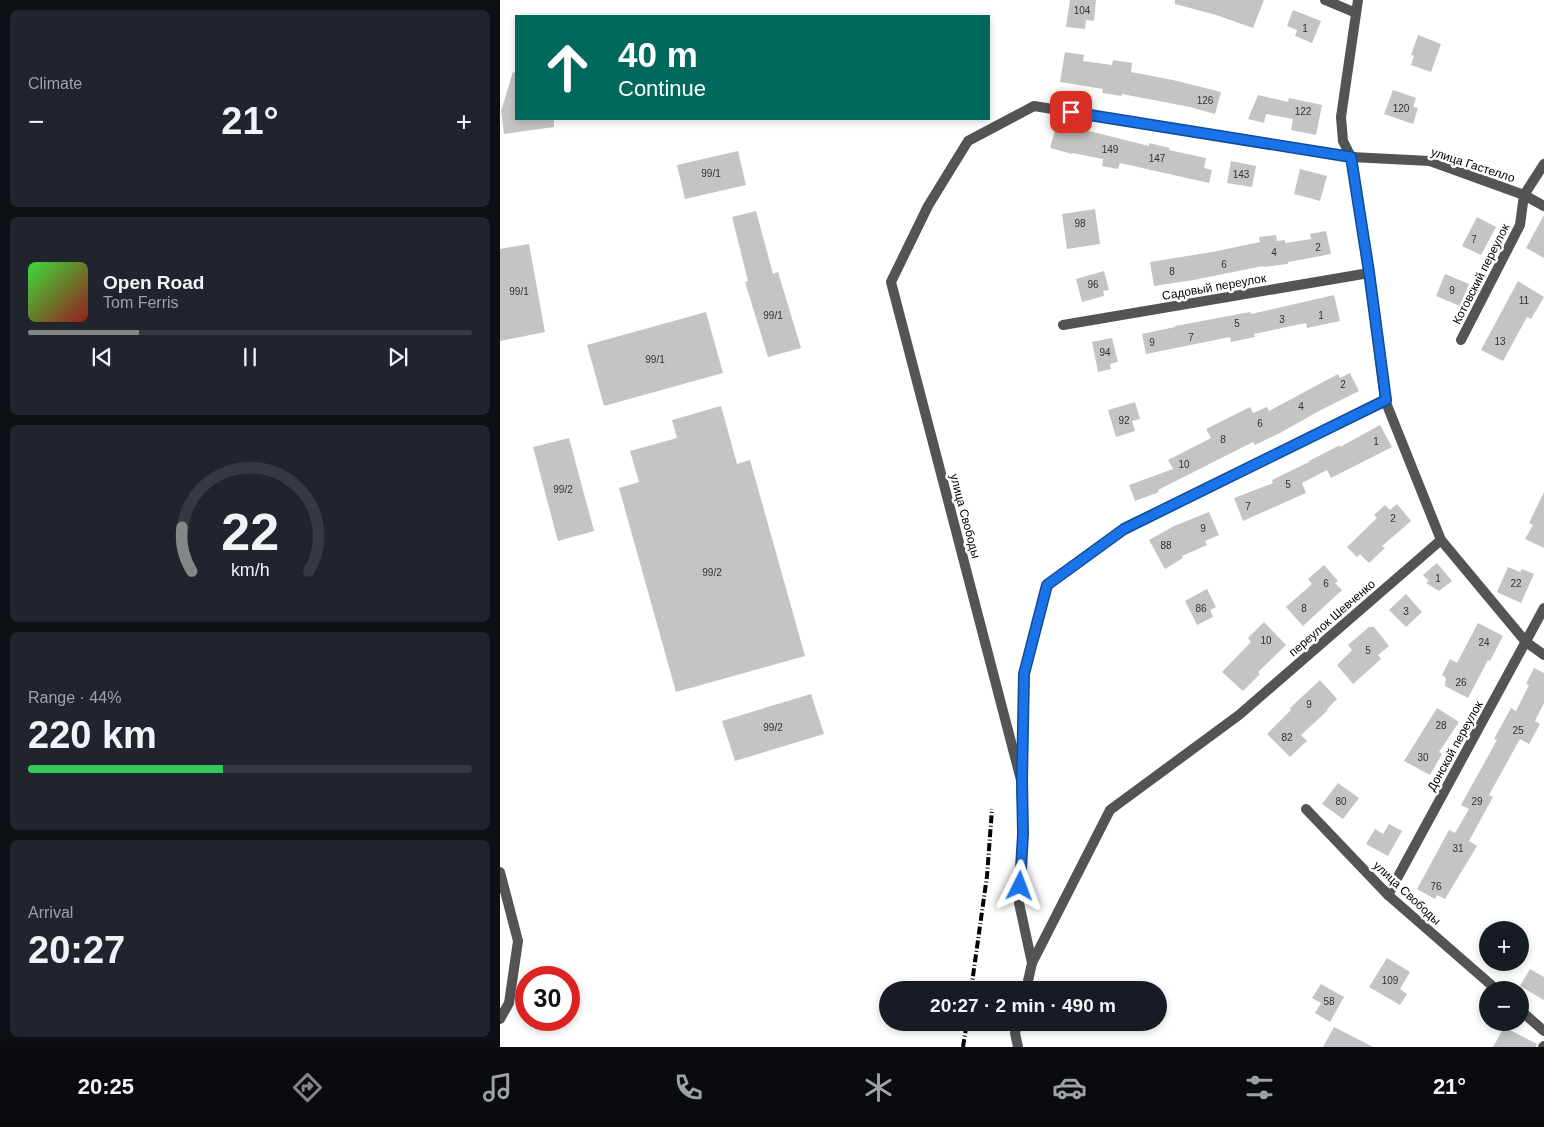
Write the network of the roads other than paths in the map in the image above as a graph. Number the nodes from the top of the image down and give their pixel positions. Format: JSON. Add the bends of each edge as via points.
{"nodes":[{"id":1,"x":1324,"y":0,"type":"edge"},
{"id":2,"x":1358,"y":0,"type":"edge"},
{"id":3,"x":1356,"y":13,"type":"junction"},
{"id":4,"x":1034,"y":106,"type":"joint"},
{"id":5,"x":1351,"y":157,"type":"junction"},
{"id":6,"x":1544,"y":164,"type":"edge"},
{"id":7,"x":1524,"y":195,"type":"junction"},
{"id":8,"x":1544,"y":206,"type":"edge"},
{"id":9,"x":1369,"y":272,"type":"junction"},
{"id":10,"x":1063,"y":325,"type":"dead end"},
{"id":11,"x":1461,"y":340,"type":"dead end"},
{"id":12,"x":1386,"y":400,"type":"junction"},
{"id":13,"x":1441,"y":540,"type":"junction"},
{"id":14,"x":1544,"y":608,"type":"edge"},
{"id":15,"x":1526,"y":642,"type":"junction"},
{"id":16,"x":1544,"y":655,"type":"edge"},
{"id":17,"x":1022,"y":780,"type":"junction"},
{"id":18,"x":1306,"y":809,"type":"dead end"},
{"id":19,"x":500,"y":872,"type":"edge"},
{"id":20,"x":1388,"y":895,"type":"junction"},
{"id":21,"x":1032,"y":963,"type":"junction"},
{"id":22,"x":1028,"y":981,"type":"edge"},
{"id":23,"x":1487,"y":981,"type":"edge"},
{"id":24,"x":1529,"y":1018,"type":"edge"},
{"id":25,"x":500,"y":1019,"type":"edge"},
{"id":26,"x":1016,"y":1031,"type":"edge"},
{"id":27,"x":1544,"y":1031,"type":"edge"},
{"id":28,"x":1018,"y":1047,"type":"edge"}],
"edges":[{"from":1,"to":3,"type":"street"},
{"from":2,"to":3,"type":"street"},
{"from":3,"to":5,"type":"street","via":[[1341,118],[1343,141]]},
{"from":4,"to":5,"type":"street","name":"улица Гастелло"},
{"from":4,"to":17,"type":"street","name":"улица Свободы","via":[[968,141],[928,206],[891,282]]},
{"from":5,"to":7,"type":"street","name":"улица Гастелло","via":[[1430,161]]},
{"from":5,"to":9,"type":"street"},
{"from":6,"to":7,"type":"street","name":"Котовский переулок"},
{"from":7,"to":8,"type":"street","name":"улица Гастелло"},
{"from":7,"to":11,"type":"street","name":"Котовский переулок","via":[[1520,225]]},
{"from":9,"to":10,"type":"street","name":"Садовый переулок"},
{"from":9,"to":12,"type":"street"},
{"from":12,"to":13,"type":"street"},
{"from":12,"to":17,"type":"street","via":[[1124,529],[1047,585],[1024,674]]},
{"from":13,"to":15,"type":"street"},
{"from":13,"to":21,"type":"street","name":"переулок Шевченко","via":[[1239,715],[1110,810]]},
{"from":14,"to":15,"type":"street","name":"Донской переулок"},
{"from":15,"to":16,"type":"street"},
{"from":15,"to":20,"type":"street","name":"Донской переулок"},
{"from":17,"to":21,"type":"street","name":"улица Свободы","via":[[1019,903]]},
{"from":18,"to":20,"type":"street","name":"улица Свободы"},
{"from":19,"to":25,"type":"street","via":[[518,940],[509,1003]]},
{"from":20,"to":23,"type":"street","name":"улица Свободы"},
{"from":21,"to":22,"type":"street","name":"улица Свободы"},
{"from":24,"to":27,"type":"street"},
{"from":26,"to":28,"type":"street"}]}
